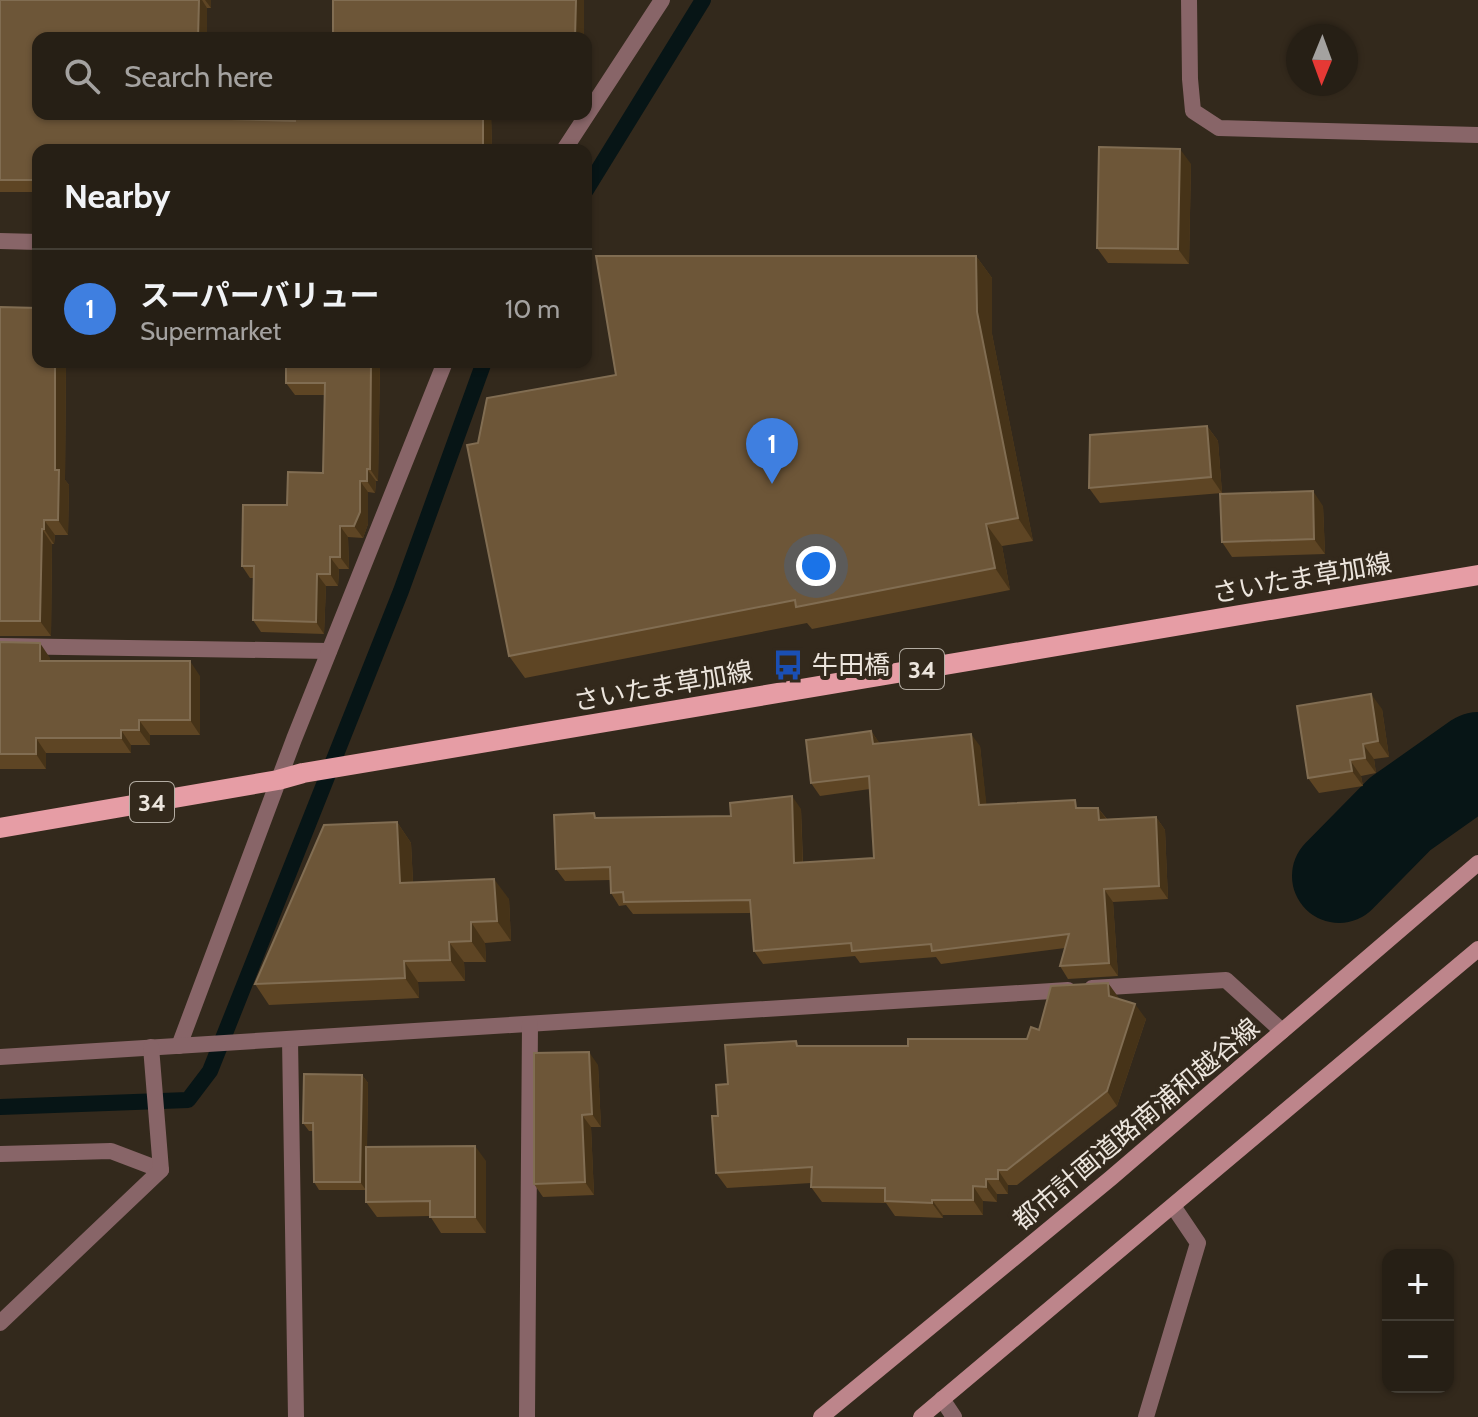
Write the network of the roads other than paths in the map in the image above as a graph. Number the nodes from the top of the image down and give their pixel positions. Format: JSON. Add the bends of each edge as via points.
{"nodes":[{"id":1,"x":662,"y":0,"type":"edge"},
{"id":2,"x":1189,"y":0,"type":"edge"},
{"id":3,"x":592,"y":107,"type":"edge"},
{"id":4,"x":584,"y":120,"type":"edge"},
{"id":5,"x":1478,"y":135,"type":"edge"},
{"id":6,"x":568,"y":144,"type":"edge"},
{"id":7,"x":0,"y":241,"type":"edge"},
{"id":8,"x":32,"y":242,"type":"edge"},
{"id":9,"x":443,"y":368,"type":"edge"},
{"id":10,"x":1478,"y":575,"type":"edge"},
{"id":11,"x":0,"y":646,"type":"edge"},
{"id":12,"x":329,"y":651,"type":"junction"},
{"id":13,"x":278,"y":780,"type":"junction"},
{"id":14,"x":0,"y":828,"type":"edge"},
{"id":15,"x":1478,"y":863,"type":"edge"},
{"id":16,"x":1478,"y":949,"type":"edge"},
{"id":17,"x":530,"y":1024,"type":"junction"},
{"id":18,"x":1282,"y":1031,"type":"junction"},
{"id":19,"x":290,"y":1039,"type":"junction"},
{"id":20,"x":179,"y":1046,"type":"junction"},
{"id":21,"x":151,"y":1047,"type":"junction"},
{"id":22,"x":0,"y":1057,"type":"edge"},
{"id":23,"x":0,"y":1154,"type":"edge"},
{"id":24,"x":161,"y":1170,"type":"junction"},
{"id":25,"x":1173,"y":1206,"type":"junction"},
{"id":26,"x":0,"y":1323,"type":"edge"},
{"id":27,"x":942,"y":1399,"type":"junction"},
{"id":28,"x":296,"y":1417,"type":"edge"},
{"id":29,"x":527,"y":1417,"type":"edge"},
{"id":30,"x":821,"y":1417,"type":"edge"},
{"id":31,"x":921,"y":1417,"type":"edge"},
{"id":32,"x":954,"y":1417,"type":"edge"},
{"id":33,"x":1146,"y":1417,"type":"edge"}],
"edges":[{"from":1,"to":3,"type":"street"},
{"from":2,"to":5,"type":"street","via":[[1193,111],[1219,128]]},
{"from":4,"to":6,"type":"street"},
{"from":7,"to":8,"type":"street"},
{"from":9,"to":12,"type":"street"},
{"from":10,"to":13,"type":"main road","name":"さいたま草加線","number":"34"},
{"from":11,"to":12,"type":"street"},
{"from":12,"to":13,"type":"street"},
{"from":13,"to":14,"type":"main road","name":"さいたま草加線","number":"34"},
{"from":13,"to":20,"type":"street"},
{"from":15,"to":18,"type":"street","name":"都市計画道路南浦和越谷線"},
{"from":16,"to":25,"type":"street"},
{"from":17,"to":18,"type":"street","via":[[1226,980]]},
{"from":17,"to":19,"type":"street"},
{"from":17,"to":29,"type":"street"},
{"from":18,"to":30,"type":"street","name":"都市計画道路南浦和越谷線"},
{"from":19,"to":20,"type":"street"},
{"from":19,"to":28,"type":"street"},
{"from":20,"to":21,"type":"street"},
{"from":21,"to":22,"type":"street"},
{"from":21,"to":24,"type":"street"},
{"from":23,"to":24,"type":"street","via":[[111,1151]]},
{"from":24,"to":26,"type":"street"},
{"from":25,"to":27,"type":"street"},
{"from":25,"to":33,"type":"street","via":[[1198,1243]]},
{"from":27,"to":31,"type":"street"},
{"from":27,"to":32,"type":"street"}]}
